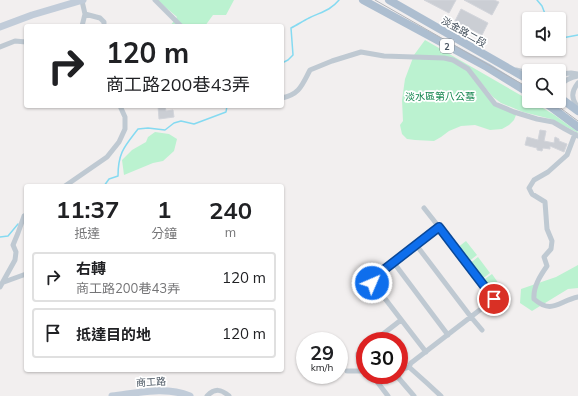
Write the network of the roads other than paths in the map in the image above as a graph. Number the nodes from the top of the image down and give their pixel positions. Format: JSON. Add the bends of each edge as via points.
{"nodes":[{"id":1,"x":83,"y":0,"type":"edge"},
{"id":2,"x":155,"y":0,"type":"edge"},
{"id":3,"x":364,"y":0,"type":"edge"},
{"id":4,"x":389,"y":0,"type":"edge"},
{"id":5,"x":85,"y":14,"type":"junction"},
{"id":6,"x":82,"y":24,"type":"edge"},
{"id":7,"x":104,"y":24,"type":"edge"},
{"id":8,"x":179,"y":24,"type":"edge"},
{"id":9,"x":0,"y":27,"type":"edge"},
{"id":10,"x":24,"y":42,"type":"edge"},
{"id":11,"x":0,"y":48,"type":"edge"},
{"id":12,"x":508,"y":69,"type":"junction"},
{"id":13,"x":522,"y":72,"type":"edge"},
{"id":14,"x":566,"y":73,"type":"edge"},
{"id":15,"x":578,"y":75,"type":"edge"},
{"id":16,"x":522,"y":76,"type":"edge"},
{"id":17,"x":566,"y":80,"type":"edge"},
{"id":18,"x":578,"y":83,"type":"edge"},
{"id":19,"x":522,"y":89,"type":"edge"},
{"id":20,"x":284,"y":98,"type":"edge"},
{"id":21,"x":566,"y":102,"type":"edge"},
{"id":22,"x":121,"y":108,"type":"edge"},
{"id":23,"x":553,"y":108,"type":"edge"},
{"id":24,"x":578,"y":110,"type":"edge"},
{"id":25,"x":577,"y":132,"type":"edge"},
{"id":26,"x":68,"y":184,"type":"edge"},
{"id":27,"x":424,"y":208,"type":"dead end"},
{"id":28,"x":24,"y":216,"type":"edge"},
{"id":29,"x":439,"y":227,"type":"junction"},
{"id":30,"x":416,"y":246,"type":"junction"},
{"id":31,"x":394,"y":263,"type":"junction"},
{"id":32,"x":24,"y":275,"type":"edge"},
{"id":33,"x":4,"y":282,"type":"junction"},
{"id":34,"x":0,"y":287,"type":"edge"},
{"id":35,"x":578,"y":298,"type":"edge"},
{"id":36,"x":494,"y":299,"type":"junction"},
{"id":37,"x":504,"y":310,"type":"dead end"},
{"id":38,"x":471,"y":317,"type":"junction"},
{"id":39,"x":401,"y":320,"type":"junction"},
{"id":40,"x":482,"y":330,"type":"dead end"},
{"id":41,"x":386,"y":332,"type":"edge"},
{"id":42,"x":448,"y":335,"type":"junction"},
{"id":43,"x":426,"y":352,"type":"junction"},
{"id":44,"x":409,"y":367,"type":"joint"},
{"id":45,"x":379,"y":384,"type":"edge"},
{"id":46,"x":404,"y":384,"type":"edge"},
{"id":47,"x":112,"y":396,"type":"edge"},
{"id":48,"x":190,"y":396,"type":"edge"},
{"id":49,"x":207,"y":396,"type":"edge"},
{"id":50,"x":229,"y":396,"type":"edge"},
{"id":51,"x":388,"y":396,"type":"edge"},
{"id":52,"x":414,"y":396,"type":"edge"},
{"id":53,"x":441,"y":396,"type":"edge"}],
"edges":[{"from":1,"to":5,"type":"street"},
{"from":1,"to":9,"type":"main road"},
{"from":2,"to":8,"type":"street"},
{"from":3,"to":19,"type":"main road","name":"淡金路二段","number":"2"},
{"from":4,"to":12,"type":"main road","name":"淡金路二段","number":"2"},
{"from":5,"to":6,"type":"street"},
{"from":5,"to":7,"type":"street","via":[[100,18]]},
{"from":10,"to":11,"type":"street","via":[[15,42]]},
{"from":12,"to":13,"type":"street"},
{"from":12,"to":16,"type":"main road","name":"淡金路二段","number":"2"},
{"from":14,"to":15,"type":"street"},
{"from":15,"to":17,"type":"street"},
{"from":18,"to":24,"type":"street","via":[[573,89],[573,98]]},
{"from":20,"to":25,"type":"street","via":[[297,92],[310,70],[361,52],[384,56],[444,58],[468,69],[495,104]]},
{"from":21,"to":24,"type":"main road"},
{"from":22,"to":26,"type":"street","via":[[125,117],[125,130],[119,142],[107,156]]},
{"from":23,"to":25,"type":"main road"},
{"from":25,"to":35,"type":"street","via":[[567,154],[548,172],[534,180],[529,188],[532,194],[545,202],[547,229],[552,241],[551,249],[544,257],[546,266],[537,282],[534,299],[545,307],[557,306]]},
{"from":27,"to":29,"type":"street"},
{"from":28,"to":33,"type":"street","via":[[13,245],[16,252],[15,260]]},
{"from":29,"to":30,"type":"street"},
{"from":29,"to":36,"type":"street"},
{"from":30,"to":31,"type":"street"},
{"from":30,"to":38,"type":"street"},
{"from":31,"to":39,"type":"street","via":[[372,279],[372,282]]},
{"from":31,"to":42,"type":"street"},
{"from":32,"to":33,"type":"street"},
{"from":33,"to":34,"type":"street"},
{"from":36,"to":37,"type":"street"},
{"from":36,"to":38,"type":"street"},
{"from":38,"to":40,"type":"street"},
{"from":38,"to":42,"type":"street"},
{"from":39,"to":41,"type":"street"},
{"from":39,"to":43,"type":"street"},
{"from":42,"to":43,"type":"street"},
{"from":43,"to":44,"type":"street"},
{"from":44,"to":53,"type":"street"},
{"from":45,"to":51,"type":"street"},
{"from":46,"to":52,"type":"street"},
{"from":47,"to":48,"type":"main road","name":"商工路","via":[[159,390]]},
{"from":49,"to":50,"type":"street","via":[[219,390]]}]}
